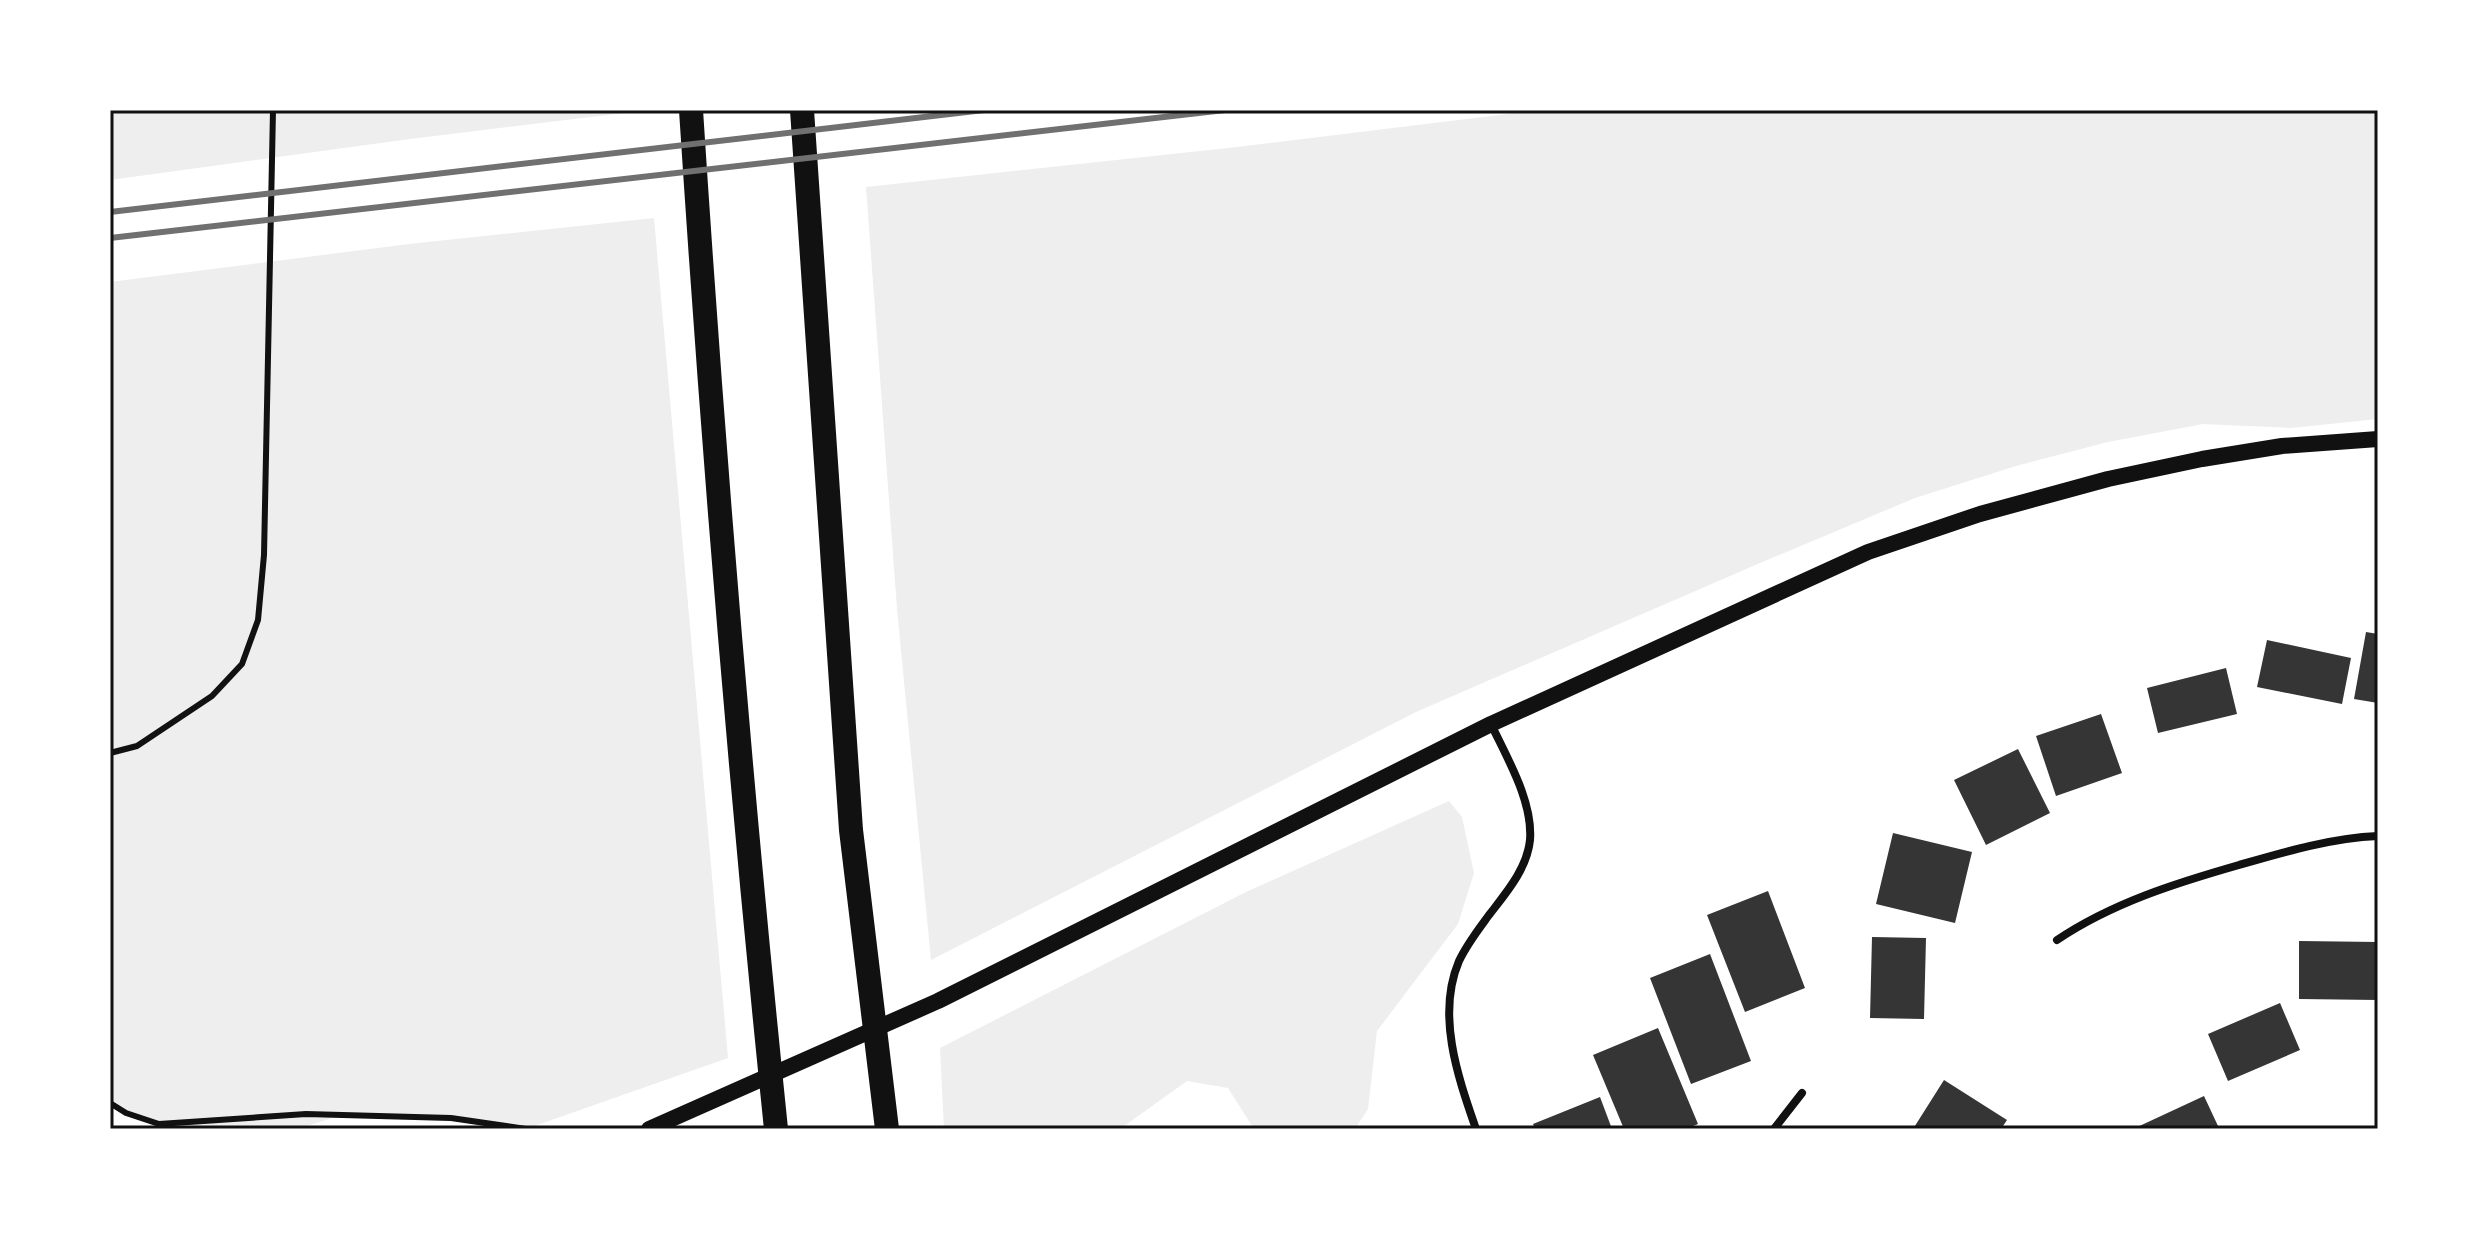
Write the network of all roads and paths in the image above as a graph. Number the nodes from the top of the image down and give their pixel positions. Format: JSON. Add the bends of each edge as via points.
{"nodes":[{"id":1,"x":691,"y":110,"type":"edge"},
{"id":2,"x":802,"y":110,"type":"edge"},
{"id":3,"x":273,"y":112,"type":"edge"},
{"id":4,"x":2378,"y":439,"type":"edge"},
{"id":5,"x":1491,"y":724,"type":"junction"},
{"id":6,"x":110,"y":753,"type":"edge"},
{"id":7,"x":2378,"y":836,"type":"edge"},
{"id":8,"x":2057,"y":940,"type":"dead end"},
{"id":9,"x":1802,"y":1093,"type":"dead end"},
{"id":10,"x":110,"y":1103,"type":"edge"},
{"id":11,"x":526,"y":1129,"type":"edge"},
{"id":12,"x":649,"y":1129,"type":"edge"},
{"id":13,"x":776,"y":1129,"type":"edge"},
{"id":14,"x":887,"y":1129,"type":"edge"},
{"id":15,"x":1476,"y":1129,"type":"edge"},
{"id":16,"x":1774,"y":1129,"type":"edge"}],
"edges":[{"from":1,"to":13,"type":"highway","via":[[710,405]]},
{"from":2,"to":14,"type":"highway","via":[[851,830]]},
{"from":3,"to":6,"type":"lane","via":[[264,555],[258,620],[242,664],[212,696],[137,746]]},
{"from":4,"to":5,"type":"main road","via":[[2202,459],[1980,514],[1868,552]]},
{"from":5,"to":12,"type":"main road","via":[[938,1001]]},
{"from":5,"to":15,"type":"street","via":[[1520,786],[1530,840],[1521,871],[1469,942],[1451,990],[1454,1052]]},
{"from":7,"to":8,"type":"street","via":[[2269,856],[2175,884],[2085,921]]},
{"from":9,"to":16,"type":"street"},
{"from":10,"to":11,"type":"lane","via":[[159,1124],[306,1114],[451,1118]]}]}
